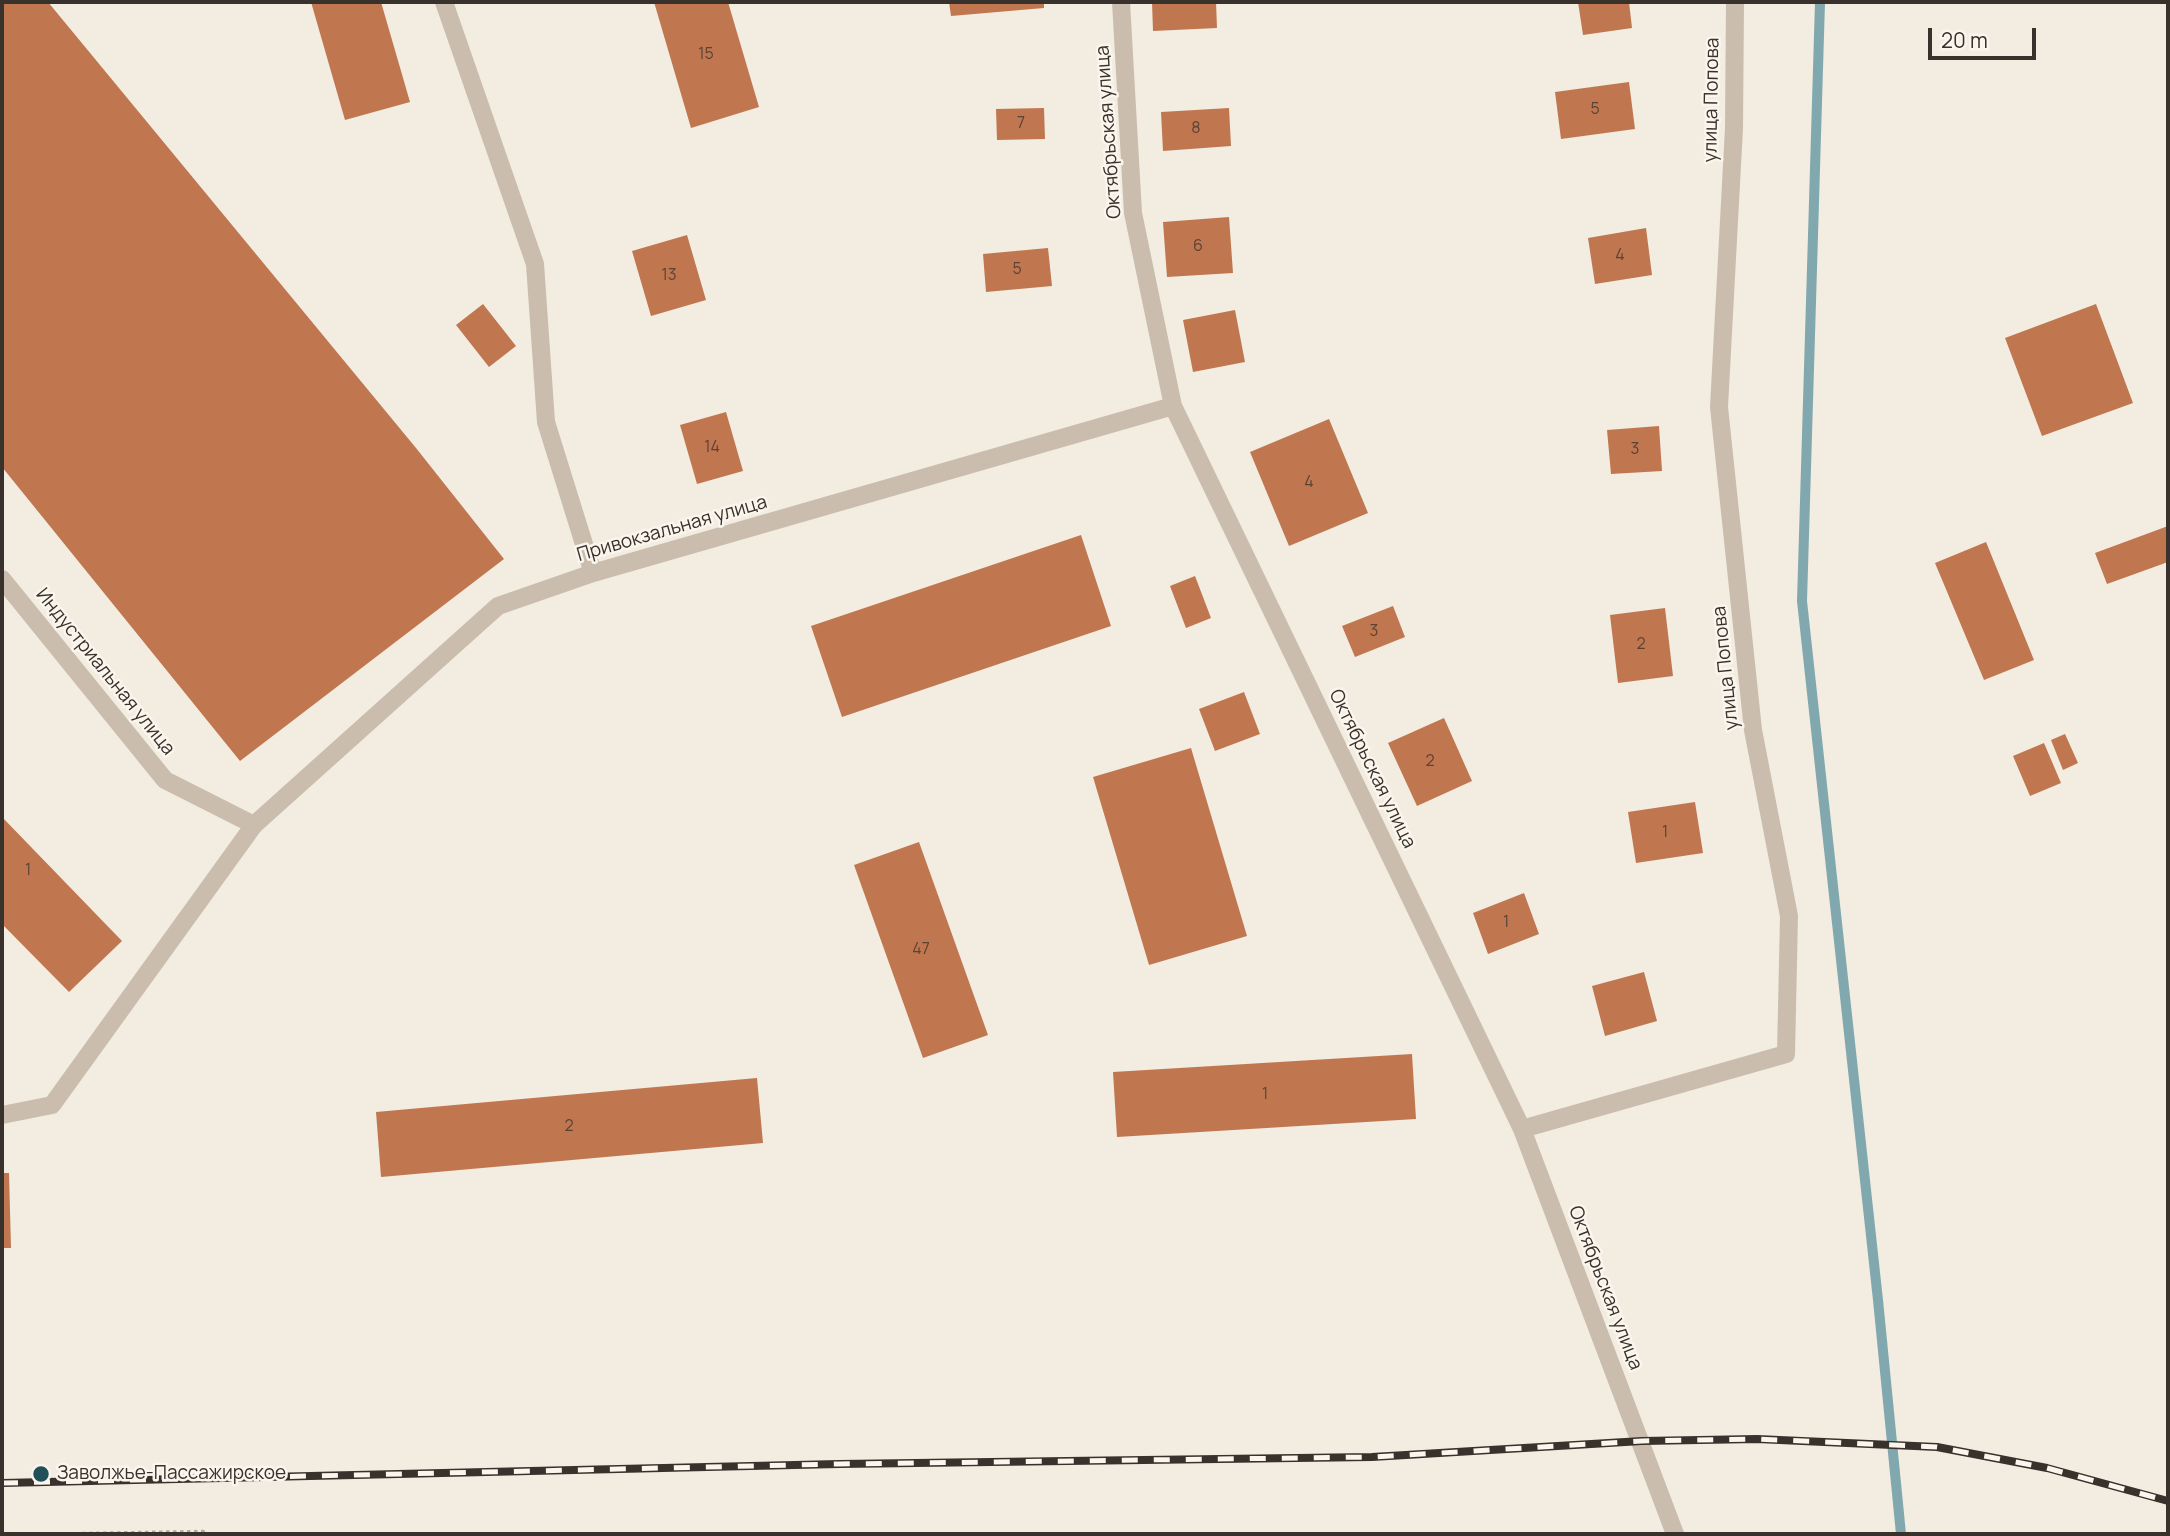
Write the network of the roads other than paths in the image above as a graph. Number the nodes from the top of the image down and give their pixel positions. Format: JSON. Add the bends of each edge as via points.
{"nodes":[{"id":1,"x":443,"y":2,"type":"edge"},
{"id":2,"x":1121,"y":2,"type":"edge"},
{"id":3,"x":1735,"y":2,"type":"edge"},
{"id":4,"x":1173,"y":406,"type":"junction"},
{"id":5,"x":593,"y":573,"type":"junction"},
{"id":6,"x":2,"y":579,"type":"edge"},
{"id":7,"x":254,"y":825,"type":"junction"},
{"id":8,"x":2,"y":1115,"type":"edge"},
{"id":9,"x":1522,"y":1129,"type":"junction"},
{"id":10,"x":1675,"y":1534,"type":"edge"}],
"edges":[{"from":1,"to":5,"type":"street","via":[[535,264],[546,422]]},
{"from":2,"to":4,"type":"street","name":"Октябрьская улица","via":[[1133,213]]},
{"from":3,"to":9,"type":"street","name":"улица Попова","via":[[1734,128],[1719,407],[1753,730],[1789,916],[1786,1054]]},
{"from":4,"to":5,"type":"street","name":"Привокзальная улица"},
{"from":4,"to":9,"type":"street","name":"Октябрьская улица"},
{"from":5,"to":7,"type":"street","name":"Привокзальная улица","via":[[498,606]]},
{"from":6,"to":7,"type":"street","name":"Индустриальная улица","via":[[165,780]]},
{"from":7,"to":8,"type":"street","name":"Привокзальная улица","via":[[52,1105]]},
{"from":9,"to":10,"type":"street","name":"Октябрьская улица"}]}
